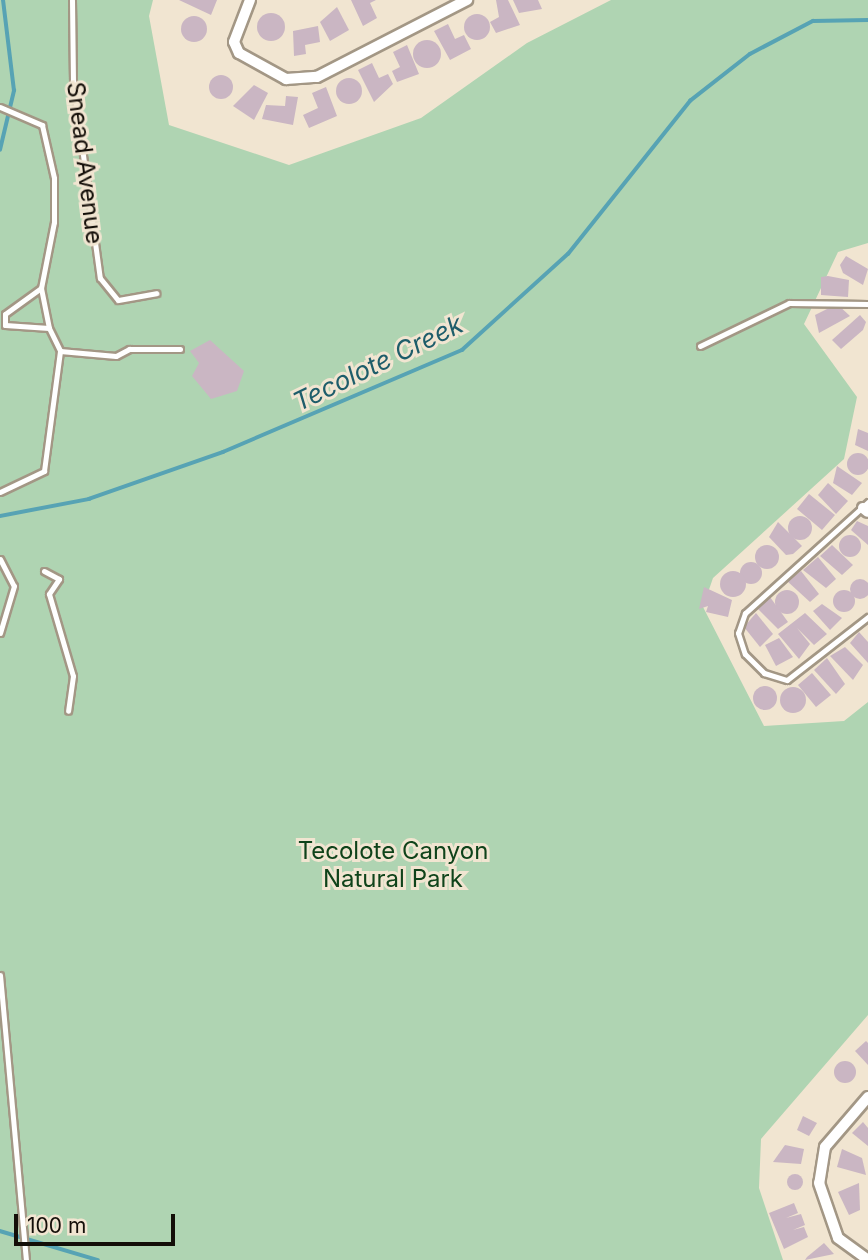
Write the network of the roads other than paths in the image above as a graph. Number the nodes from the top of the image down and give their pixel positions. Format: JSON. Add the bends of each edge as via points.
{"nodes":[{"id":1,"x":72,"y":0,"type":"edge"},
{"id":2,"x":250,"y":0,"type":"edge"},
{"id":3,"x":467,"y":0,"type":"edge"},
{"id":4,"x":0,"y":107,"type":"edge"},
{"id":5,"x":41,"y":288,"type":"junction"},
{"id":6,"x":156,"y":293,"type":"dead end"},
{"id":7,"x":868,"y":304,"type":"edge"},
{"id":8,"x":49,"y":328,"type":"junction"},
{"id":9,"x":700,"y":346,"type":"dead end"},
{"id":10,"x":180,"y":349,"type":"dead end"},
{"id":11,"x":60,"y":351,"type":"junction"},
{"id":12,"x":0,"y":492,"type":"edge"},
{"id":13,"x":866,"y":507,"type":"edge"},
{"id":14,"x":0,"y":559,"type":"edge"},
{"id":15,"x":44,"y":571,"type":"dead end"},
{"id":16,"x":868,"y":617,"type":"edge"},
{"id":17,"x":0,"y":633,"type":"edge"},
{"id":18,"x":68,"y":711,"type":"dead end"},
{"id":19,"x":0,"y":975,"type":"edge"},
{"id":20,"x":868,"y":1097,"type":"edge"},
{"id":21,"x":26,"y":1260,"type":"edge"},
{"id":22,"x":868,"y":1260,"type":"edge"}],
"edges":[{"from":1,"to":6,"type":"lane","name":"Snead Avenue","via":[[73,82],[100,278],[118,300]]},
{"from":2,"to":3,"type":"street","via":[[234,42],[239,53],[276,76],[317,77]]},
{"from":4,"to":5,"type":"lane","via":[[16,110],[45,129],[54,178],[54,222]]},
{"from":5,"to":8,"type":"lane"},
{"from":5,"to":8,"type":"lane","via":[[3,322]]},
{"from":7,"to":9,"type":"lane","via":[[810,303],[768,311]]},
{"from":8,"to":11,"type":"lane"},
{"from":10,"to":11,"type":"lane","via":[[129,349],[116,356]]},
{"from":11,"to":12,"type":"lane","via":[[44,471]]},
{"from":13,"to":16,"type":"lane","via":[[745,613],[738,633],[745,654],[764,673],[787,680]]},
{"from":14,"to":17,"type":"lane","via":[[14,586]]},
{"from":15,"to":18,"type":"lane","via":[[59,579],[49,594],[73,676]]},
{"from":19,"to":21,"type":"lane"},
{"from":20,"to":22,"type":"street","via":[[825,1147],[819,1183],[838,1238]]}]}
